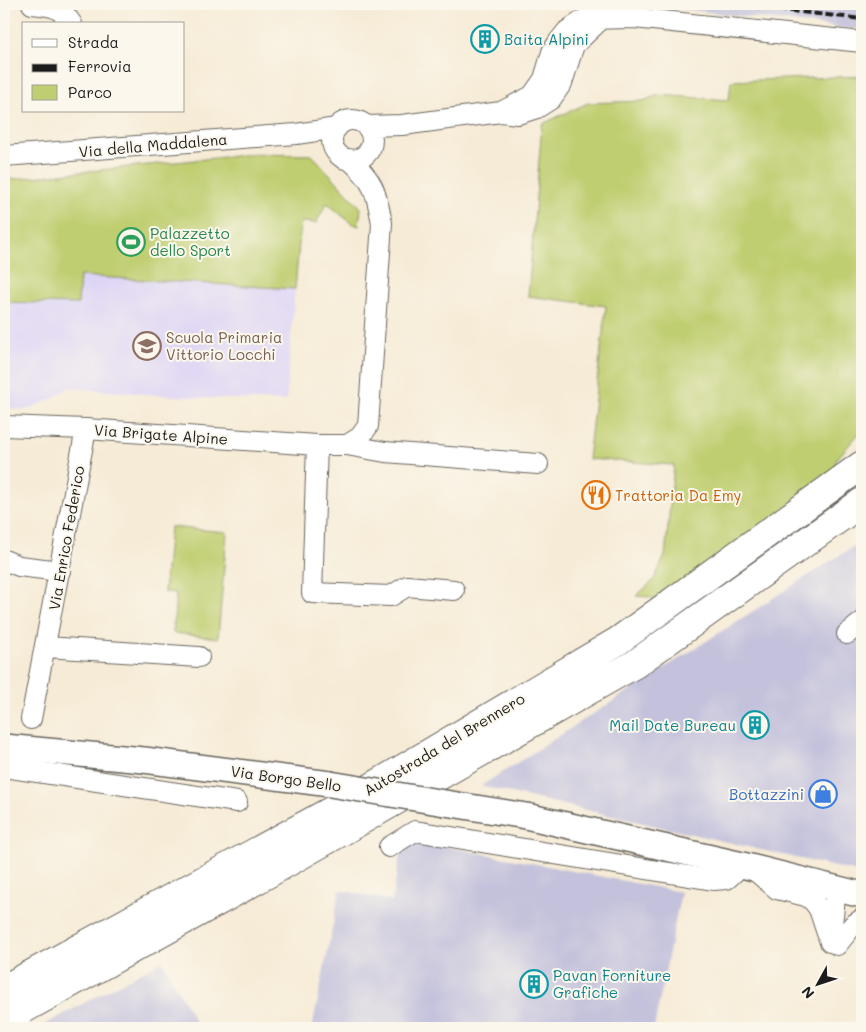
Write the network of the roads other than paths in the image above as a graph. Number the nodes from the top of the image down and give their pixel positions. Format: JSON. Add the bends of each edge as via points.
{"nodes":[{"id":1,"x":32,"y":4,"type":"edge"},
{"id":2,"x":71,"y":22,"type":"edge"},
{"id":3,"x":862,"y":42,"type":"edge"},
{"id":4,"x":354,"y":143,"type":"junction"},
{"id":5,"x":4,"y":156,"type":"edge"},
{"id":6,"x":4,"y":426,"type":"edge"},
{"id":7,"x":86,"y":429,"type":"junction"},
{"id":8,"x":318,"y":445,"type":"junction"},
{"id":9,"x":347,"y":445,"type":"junction"},
{"id":10,"x":538,"y":464,"type":"dead end"},
{"id":11,"x":862,"y":465,"type":"edge"},
{"id":12,"x":862,"y":502,"type":"edge"},
{"id":13,"x":4,"y":560,"type":"edge"},
{"id":14,"x":60,"y":571,"type":"junction"},
{"id":15,"x":454,"y":590,"type":"dead end"},
{"id":16,"x":46,"y":647,"type":"junction"},
{"id":17,"x":199,"y":657,"type":"dead end"},
{"id":18,"x":31,"y":719,"type":"dead end"},
{"id":19,"x":4,"y":747,"type":"edge"},
{"id":20,"x":4,"y":767,"type":"edge"},
{"id":21,"x":237,"y":802,"type":"dead end"},
{"id":22,"x":389,"y":847,"type":"dead end"},
{"id":23,"x":746,"y":866,"type":"junction"},
{"id":24,"x":850,"y":892,"type":"edge"},
{"id":25,"x":862,"y":919,"type":"edge"},
{"id":26,"x":834,"y":943,"type":"junction"},
{"id":27,"x":4,"y":989,"type":"edge"},
{"id":28,"x":4,"y":1020,"type":"edge"}],
"edges":[{"from":1,"to":2,"type":"street","via":[[52,6],[65,12]]},
{"from":3,"to":4,"type":"street","via":[[620,18],[596,24],[584,33],[574,45],[562,82],[550,99],[537,108],[518,114],[501,112],[402,125]]},
{"from":4,"to":5,"type":"street","name":"Via della Maddalena","via":[[302,133]]},
{"from":4,"to":9,"type":"street","via":[[376,194],[382,223],[368,426],[360,437]]},
{"from":6,"to":7,"type":"street","name":"Via Brigate Alpine"},
{"from":7,"to":8,"type":"street","name":"Via Brigate Alpine"},
{"from":7,"to":14,"type":"street","name":"Via Enrico Federico"},
{"from":8,"to":9,"type":"street","name":"Via Brigate Alpine"},
{"from":8,"to":15,"type":"street","via":[[312,593],[391,596],[407,586]]},
{"from":9,"to":10,"type":"street","name":"Via Brigate Alpine","via":[[385,452]]},
{"from":11,"to":27,"type":"highway","name":"Autostrada del Brennero","via":[[618,641],[340,806]]},
{"from":12,"to":28,"type":"highway","name":"Autostrada del Brennero","via":[[635,664]]},
{"from":13,"to":14,"type":"street","via":[[19,566]]},
{"from":14,"to":16,"type":"street","name":"Via Enrico Federico"},
{"from":16,"to":17,"type":"street"},
{"from":16,"to":18,"type":"street","name":"Via Enrico Federico"},
{"from":19,"to":23,"type":"main road","name":"Via Borgo Bello","bridge":true,"via":[[144,760],[330,784],[526,816]]},
{"from":20,"to":21,"type":"street","name":"Via Borgo Bello"},
{"from":22,"to":23,"type":"street","via":[[415,831],[713,880],[727,879]]},
{"from":23,"to":24,"type":"main road","name":"Via Borgo Bello"},
{"from":23,"to":26,"type":"street","name":"Via Borgo Bello","via":[[777,889],[806,896],[813,902]]},
{"from":24,"to":26,"type":"street","name":"Via Borgo Bello"},
{"from":25,"to":26,"type":"street"}]}
